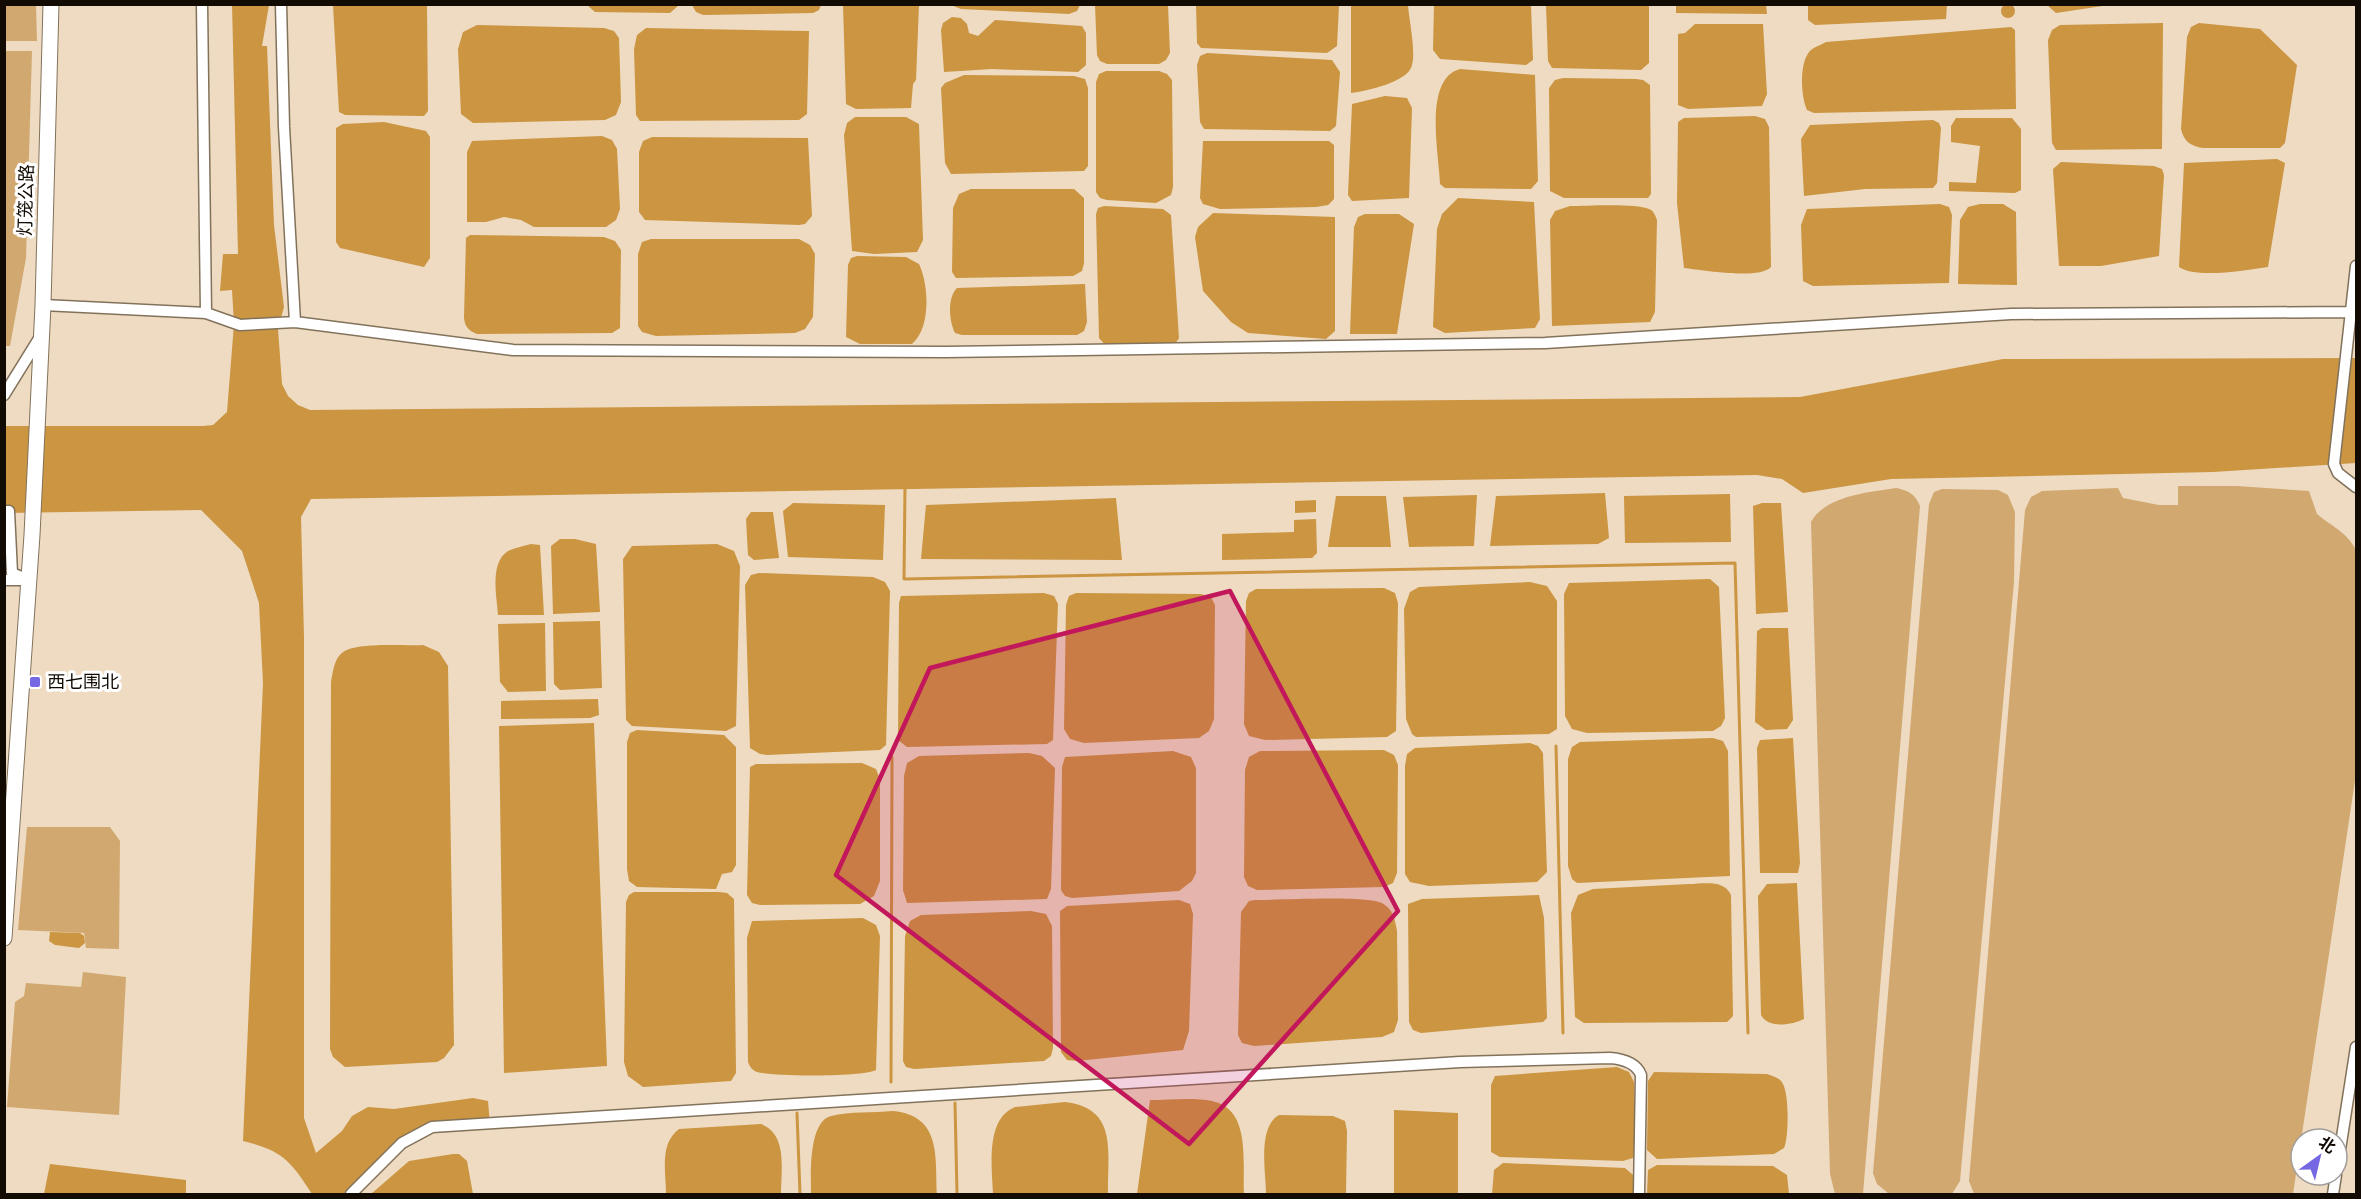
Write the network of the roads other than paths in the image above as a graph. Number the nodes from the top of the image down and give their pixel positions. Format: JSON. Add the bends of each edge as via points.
{"nodes":[{"id":1,"x":51,"y":4,"type":"edge"},
{"id":2,"x":202,"y":4,"type":"edge"},
{"id":3,"x":281,"y":4,"type":"edge"},
{"id":4,"x":2356,"y":266,"type":"edge"},
{"id":5,"x":43,"y":305,"type":"junction"},
{"id":6,"x":2351,"y":312,"type":"junction"},
{"id":7,"x":206,"y":313,"type":"junction"},
{"id":8,"x":296,"y":322,"type":"junction"},
{"id":9,"x":40,"y":337,"type":"junction"},
{"id":10,"x":4,"y":396,"type":"edge"},
{"id":11,"x":2356,"y":487,"type":"edge"},
{"id":12,"x":4,"y":511,"type":"edge"},
{"id":13,"x":4,"y":580,"type":"edge"},
{"id":14,"x":28,"y":580,"type":"junction"},
{"id":15,"x":4,"y":938,"type":"edge"},
{"id":16,"x":2356,"y":1047,"type":"edge"},
{"id":17,"x":2344,"y":1127,"type":"edge"},
{"id":18,"x":351,"y":1194,"type":"edge"},
{"id":19,"x":1639,"y":1194,"type":"edge"}],
"edges":[{"from":1,"to":5,"type":"street","name":"灯笼公路"},
{"from":2,"to":7,"type":"street"},
{"from":3,"to":8,"type":"street"},
{"from":4,"to":6,"type":"street"},
{"from":5,"to":7,"type":"street"},
{"from":5,"to":9,"type":"street","name":"灯笼公路"},
{"from":6,"to":8,"type":"street","via":[[2011,314],[1545,343],[945,352],[513,350]]},
{"from":6,"to":11,"type":"street","via":[[2334,464],[2338,473]]},
{"from":7,"to":8,"type":"street","via":[[240,325]]},
{"from":9,"to":10,"type":"street"},
{"from":9,"to":14,"type":"street","name":"灯笼公路"},
{"from":12,"to":14,"type":"street","via":[[9,511],[12,573]]},
{"from":13,"to":14,"type":"street"},
{"from":14,"to":15,"type":"street"},
{"from":16,"to":17,"type":"street"},
{"from":18,"to":19,"type":"street","via":[[402,1143],[432,1127],[1461,1062],[1610,1058],[1632,1064],[1641,1075]]}]}
